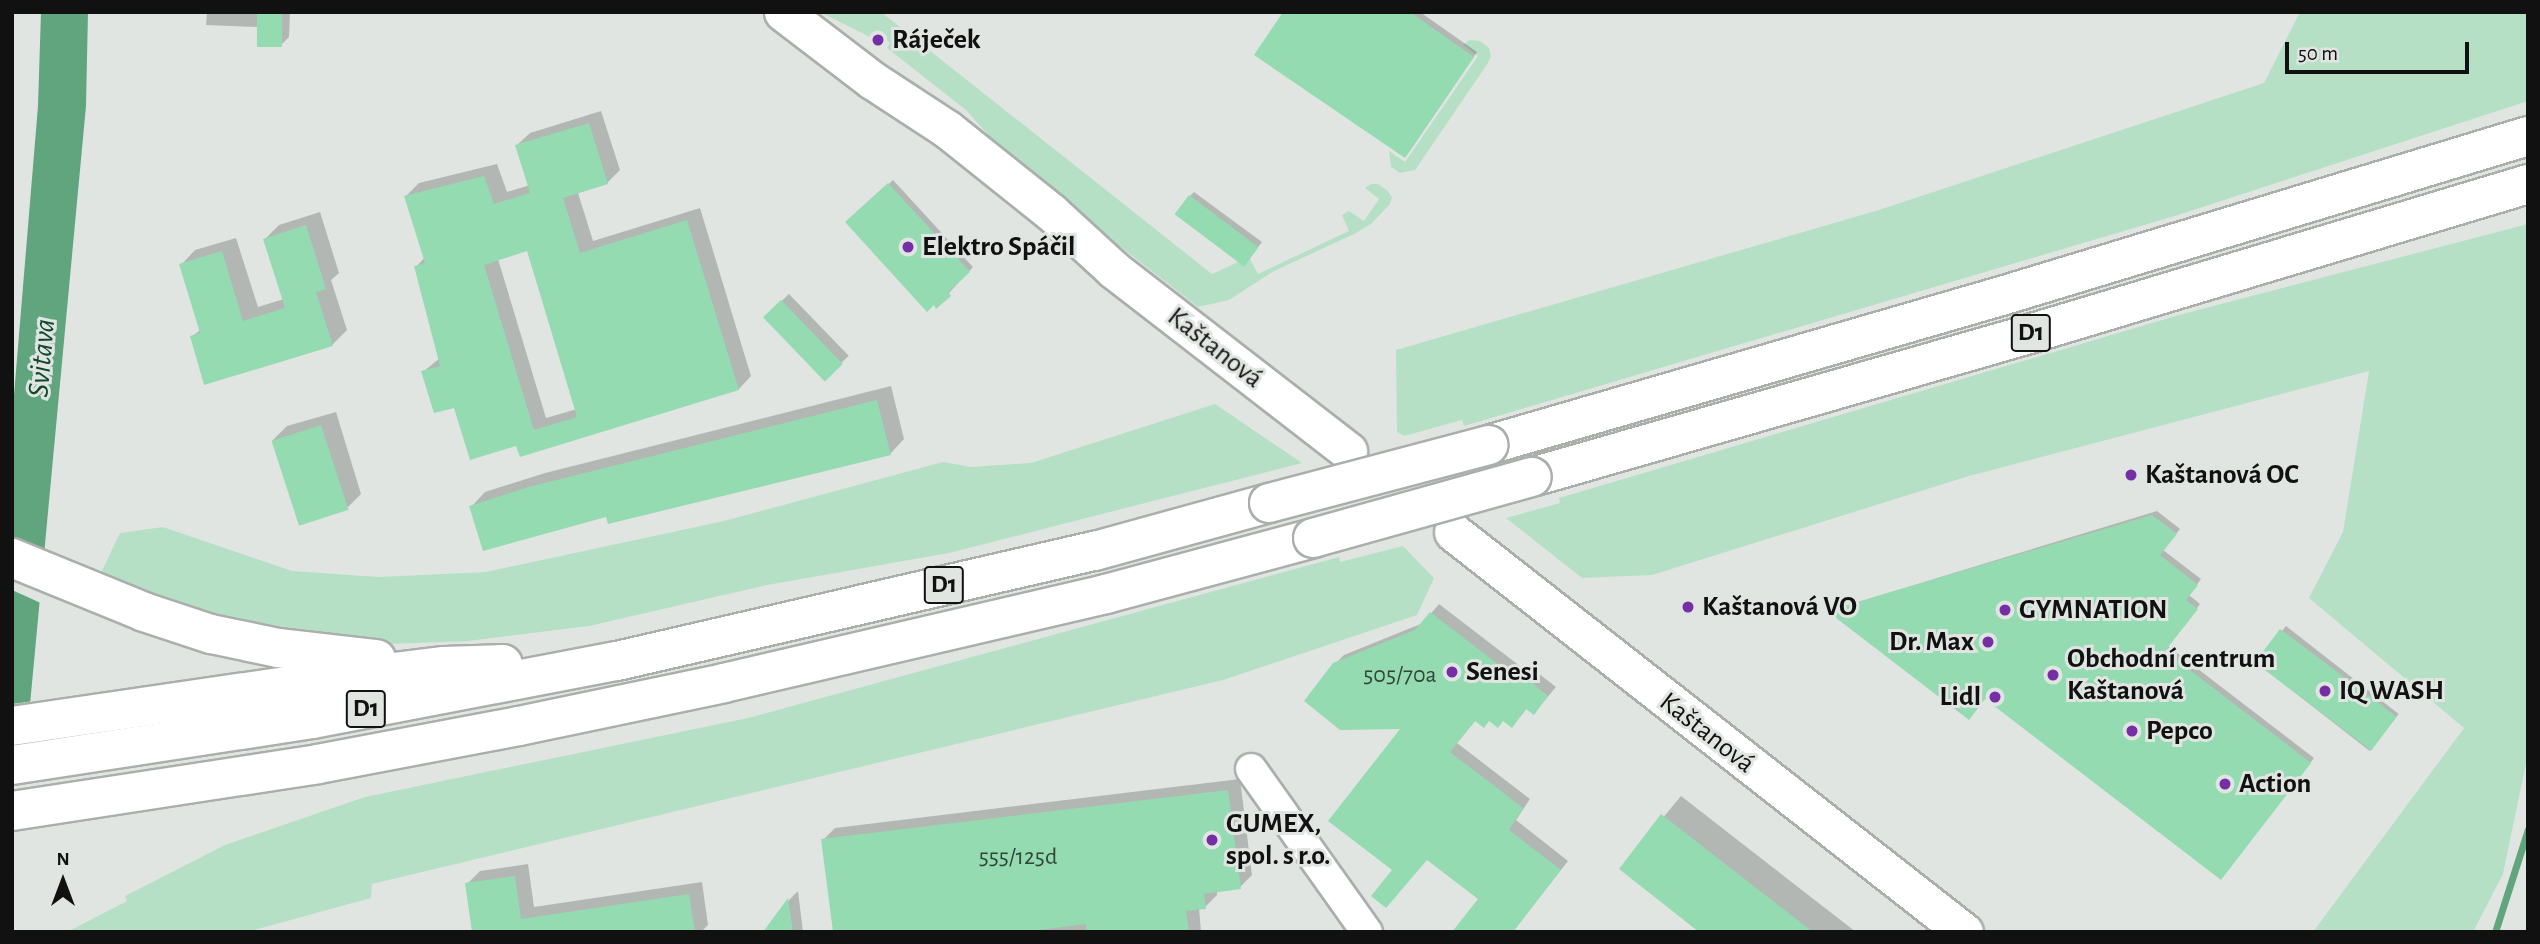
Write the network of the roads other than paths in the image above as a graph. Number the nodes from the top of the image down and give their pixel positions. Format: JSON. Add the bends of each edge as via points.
{"nodes":[{"id":1,"x":783,"y":12,"type":"edge"},
{"id":2,"x":2528,"y":136,"type":"edge"},
{"id":3,"x":2528,"y":184,"type":"edge"},
{"id":4,"x":1348,"y":451,"type":"dead end"},
{"id":5,"x":1453,"y":532,"type":"dead end"},
{"id":6,"x":12,"y":558,"type":"edge"},
{"id":7,"x":617,"y":661,"type":"junction"},
{"id":8,"x":444,"y":666,"type":"junction"},
{"id":9,"x":12,"y":726,"type":"edge"},
{"id":10,"x":12,"y":765,"type":"edge"},
{"id":11,"x":1251,"y":769,"type":"dead end"},
{"id":12,"x":12,"y":811,"type":"edge"},
{"id":13,"x":1367,"y":932,"type":"edge"},
{"id":14,"x":1964,"y":932,"type":"edge"}],
"edges":[{"from":1,"to":4,"type":"main road","name":"Kaštanová","via":[[872,80],[938,151],[1015,213],[1083,244]]},
{"from":2,"to":7,"type":"highway","number":"D1","bridge":true,"via":[[2008,294],[1488,444],[1095,551]]},
{"from":3,"to":12,"type":"highway","number":"D1","bridge":true,"via":[[1987,346],[1106,594],[724,683],[345,759]]},
{"from":5,"to":14,"type":"main road","name":"Kaštanová"},
{"from":6,"to":8,"type":"highway","via":[[211,634],[278,648]]},
{"from":7,"to":8,"type":"highway"},
{"from":7,"to":10,"type":"highway","number":"D1","via":[[312,719]]},
{"from":8,"to":9,"type":"highway"},
{"from":11,"to":13,"type":"street"}]}
